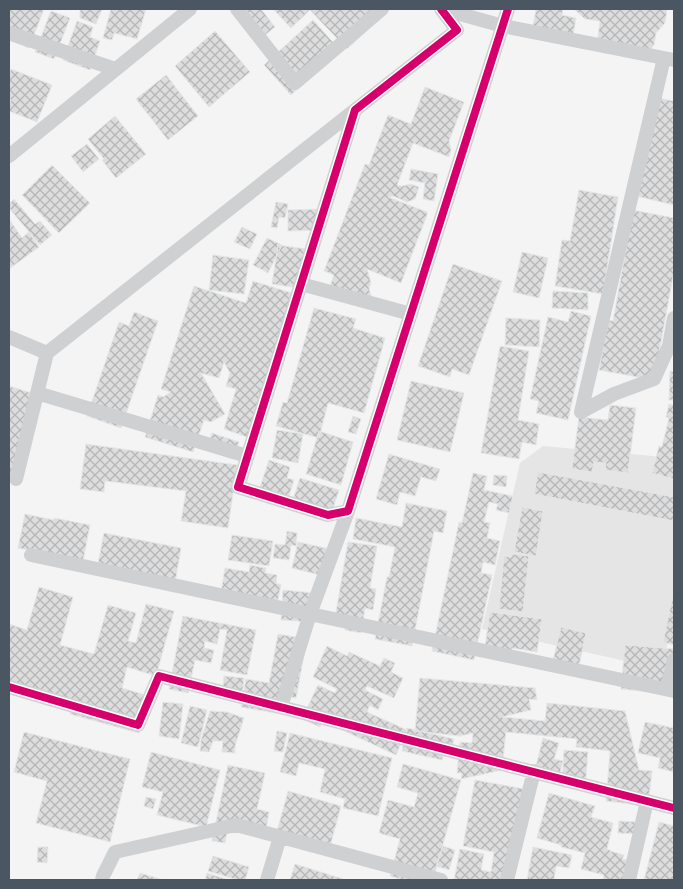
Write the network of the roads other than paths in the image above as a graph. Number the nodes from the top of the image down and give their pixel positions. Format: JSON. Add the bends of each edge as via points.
{"nodes":[{"id":1,"x":190,"y":9,"type":"edge"},
{"id":2,"x":237,"y":9,"type":"edge"},
{"id":3,"x":382,"y":9,"type":"edge"},
{"id":4,"x":441,"y":9,"type":"edge"},
{"id":5,"x":508,"y":9,"type":"edge"},
{"id":6,"x":503,"y":26,"type":"junction"},
{"id":7,"x":9,"y":33,"type":"edge"},
{"id":8,"x":669,"y":59,"type":"edge"},
{"id":9,"x":115,"y":69,"type":"junction"},
{"id":10,"x":355,"y":110,"type":"junction"},
{"id":11,"x":9,"y":156,"type":"edge"},
{"id":12,"x":301,"y":284,"type":"junction"},
{"id":13,"x":411,"y":314,"type":"junction"},
{"id":14,"x":674,"y":318,"type":"edge"},
{"id":15,"x":9,"y":337,"type":"edge"},
{"id":16,"x":672,"y":346,"type":"edge"},
{"id":17,"x":47,"y":352,"type":"junction"},
{"id":18,"x":37,"y":393,"type":"junction"},
{"id":19,"x":247,"y":456,"type":"junction"},
{"id":20,"x":16,"y":480,"type":"dead end"},
{"id":21,"x":348,"y":511,"type":"junction"},
{"id":22,"x":31,"y":555,"type":"dead end"},
{"id":23,"x":310,"y":614,"type":"junction"},
{"id":24,"x":674,"y":660,"type":"edge"},
{"id":25,"x":9,"y":688,"type":"edge"},
{"id":26,"x":670,"y":690,"type":"edge"},
{"id":27,"x":281,"y":707,"type":"junction"},
{"id":28,"x":534,"y":771,"type":"junction"},
{"id":29,"x":647,"y":800,"type":"junction"},
{"id":30,"x":674,"y":808,"type":"edge"},
{"id":31,"x":280,"y":837,"type":"junction"},
{"id":32,"x":102,"y":880,"type":"edge"},
{"id":33,"x":266,"y":880,"type":"edge"},
{"id":34,"x":438,"y":880,"type":"edge"},
{"id":35,"x":507,"y":880,"type":"edge"},
{"id":36,"x":629,"y":880,"type":"edge"}],
"edges":[{"from":1,"to":9,"type":"street"},
{"from":2,"to":3,"type":"street","via":[[295,83]]},
{"from":4,"to":6,"type":"street"},
{"from":4,"to":10,"type":"street","via":[[456,30]]},
{"from":5,"to":6,"type":"street"},
{"from":6,"to":8,"type":"street"},
{"from":6,"to":13,"type":"street"},
{"from":7,"to":9,"type":"street"},
{"from":8,"to":16,"type":"street","via":[[581,412],[614,394],[654,379]]},
{"from":9,"to":11,"type":"street"},
{"from":10,"to":12,"type":"street"},
{"from":10,"to":17,"type":"street"},
{"from":12,"to":13,"type":"street"},
{"from":12,"to":19,"type":"street"},
{"from":13,"to":21,"type":"street"},
{"from":14,"to":16,"type":"street"},
{"from":15,"to":17,"type":"street"},
{"from":17,"to":18,"type":"street"},
{"from":18,"to":19,"type":"street"},
{"from":18,"to":20,"type":"street"},
{"from":19,"to":21,"type":"street","via":[[238,487],[328,514]]},
{"from":21,"to":23,"type":"street"},
{"from":22,"to":23,"type":"street"},
{"from":23,"to":26,"type":"street"},
{"from":23,"to":27,"type":"street"},
{"from":24,"to":26,"type":"street"},
{"from":25,"to":27,"type":"street","via":[[138,725],[158,676]]},
{"from":27,"to":28,"type":"street"},
{"from":28,"to":29,"type":"street"},
{"from":28,"to":35,"type":"street"},
{"from":29,"to":30,"type":"street"},
{"from":29,"to":36,"type":"street"},
{"from":31,"to":32,"type":"street","via":[[236,825],[115,852]]},
{"from":31,"to":33,"type":"street"},
{"from":31,"to":34,"type":"street"}]}
